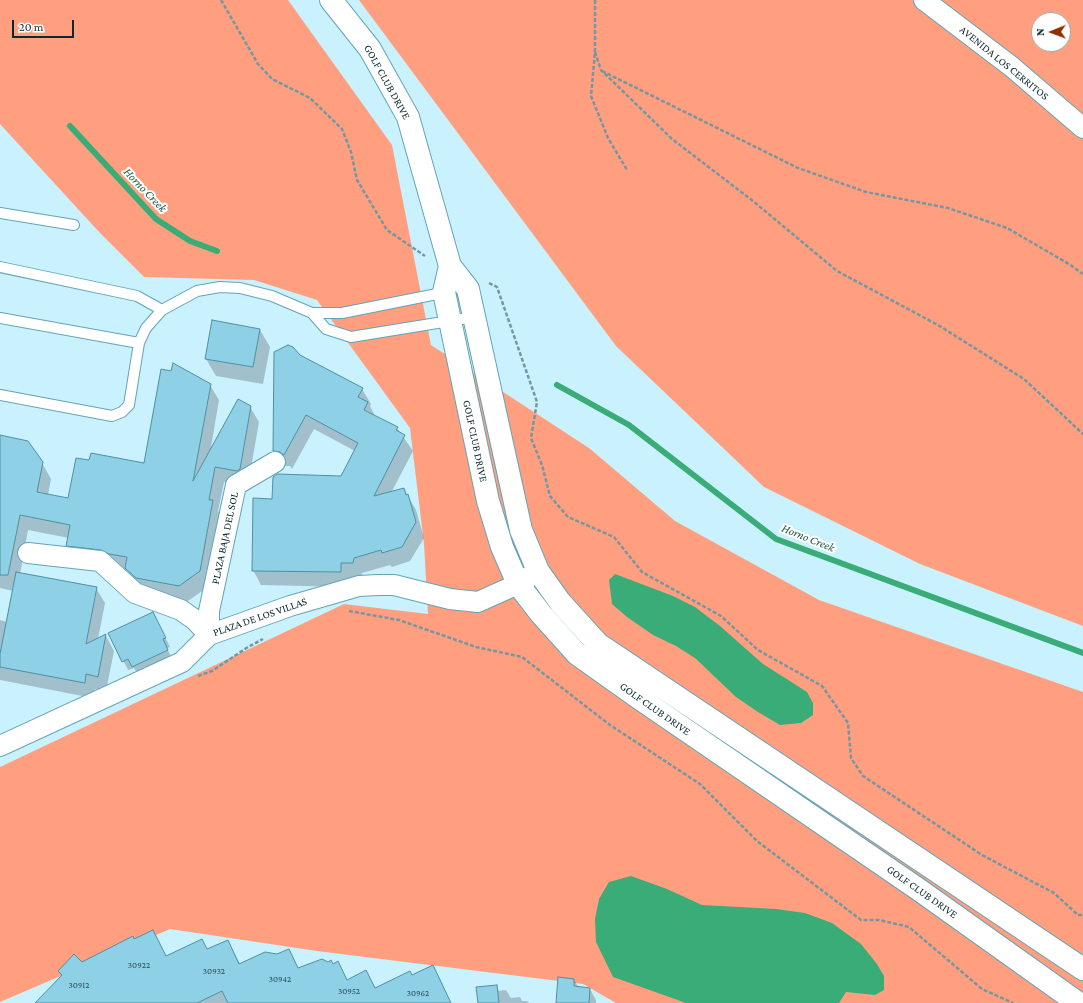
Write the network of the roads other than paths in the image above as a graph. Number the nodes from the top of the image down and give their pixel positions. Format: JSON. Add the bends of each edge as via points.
{"nodes":[{"id":1,"x":331,"y":0,"type":"edge"},
{"id":2,"x":924,"y":0,"type":"edge"},
{"id":3,"x":1083,"y":128,"type":"edge"},
{"id":4,"x":0,"y":213,"type":"edge"},
{"id":5,"x":74,"y":225,"type":"dead end"},
{"id":6,"x":450,"y":266,"type":"junction"},
{"id":7,"x":0,"y":267,"type":"edge"},
{"id":8,"x":477,"y":286,"type":"junction"},
{"id":9,"x":444,"y":292,"type":"junction"},
{"id":10,"x":162,"y":310,"type":"junction"},
{"id":11,"x":312,"y":313,"type":"junction"},
{"id":12,"x":474,"y":317,"type":"junction"},
{"id":13,"x":0,"y":318,"type":"edge"},
{"id":14,"x":449,"y":320,"type":"junction"},
{"id":15,"x":139,"y":343,"type":"junction"},
{"id":16,"x":0,"y":395,"type":"edge"},
{"id":17,"x":275,"y":462,"type":"dead end"},
{"id":18,"x":28,"y":553,"type":"dead end"},
{"id":19,"x":538,"y":571,"type":"junction"},
{"id":20,"x":518,"y":584,"type":"junction"},
{"id":21,"x":209,"y":635,"type":"junction"},
{"id":22,"x":0,"y":746,"type":"edge"},
{"id":23,"x":1083,"y":969,"type":"edge"},
{"id":24,"x":1078,"y":1003,"type":"edge"}],
"edges":[{"from":1,"to":6,"type":"street","name":"GOLF CLUB DRIVE","via":[[370,49],[408,117]]},
{"from":2,"to":3,"type":"street","name":"AVENIDA LOS CERRITOS","via":[[1012,67]]},
{"from":4,"to":5,"type":"lane"},
{"from":6,"to":8,"type":"street","name":"GOLF CLUB DRIVE"},
{"from":6,"to":9,"type":"street","name":"GOLF CLUB DRIVE"},
{"from":7,"to":10,"type":"lane","via":[[137,296]]},
{"from":8,"to":9,"type":"lane"},
{"from":8,"to":12,"type":"street","name":"GOLF CLUB DRIVE"},
{"from":9,"to":11,"type":"lane","via":[[342,314]]},
{"from":9,"to":14,"type":"street","name":"GOLF CLUB DRIVE"},
{"from":10,"to":11,"type":"lane","via":[[197,291],[227,287],[272,296]]},
{"from":10,"to":15,"type":"lane","via":[[146,328]]},
{"from":11,"to":14,"type":"lane","via":[[326,329],[351,337]]},
{"from":12,"to":14,"type":"lane"},
{"from":12,"to":19,"type":"street","name":"GOLF CLUB DRIVE","via":[[521,530]]},
{"from":13,"to":15,"type":"lane"},
{"from":14,"to":20,"type":"street","name":"GOLF CLUB DRIVE","via":[[488,501],[502,547]]},
{"from":15,"to":16,"type":"lane","via":[[129,405],[122,412],[112,416]]},
{"from":17,"to":21,"type":"street","name":"PLAZA BAJA DEL SOL","via":[[236,485],[209,611]]},
{"from":18,"to":21,"type":"street","via":[[100,561],[135,593],[181,610]]},
{"from":19,"to":20,"type":"street","name":"PLAZA DE LOS VILLAS"},
{"from":19,"to":23,"type":"street","name":"GOLF CLUB DRIVE","via":[[560,602],[598,644]]},
{"from":20,"to":21,"type":"street","name":"PLAZA DE LOS VILLAS","via":[[492,597],[473,602],[394,585],[359,586],[290,606]]},
{"from":20,"to":24,"type":"street","name":"GOLF CLUB DRIVE","via":[[577,654],[918,889]]},
{"from":21,"to":22,"type":"street","name":"PLAZA DE LOS VILLAS","via":[[182,662]]}]}
